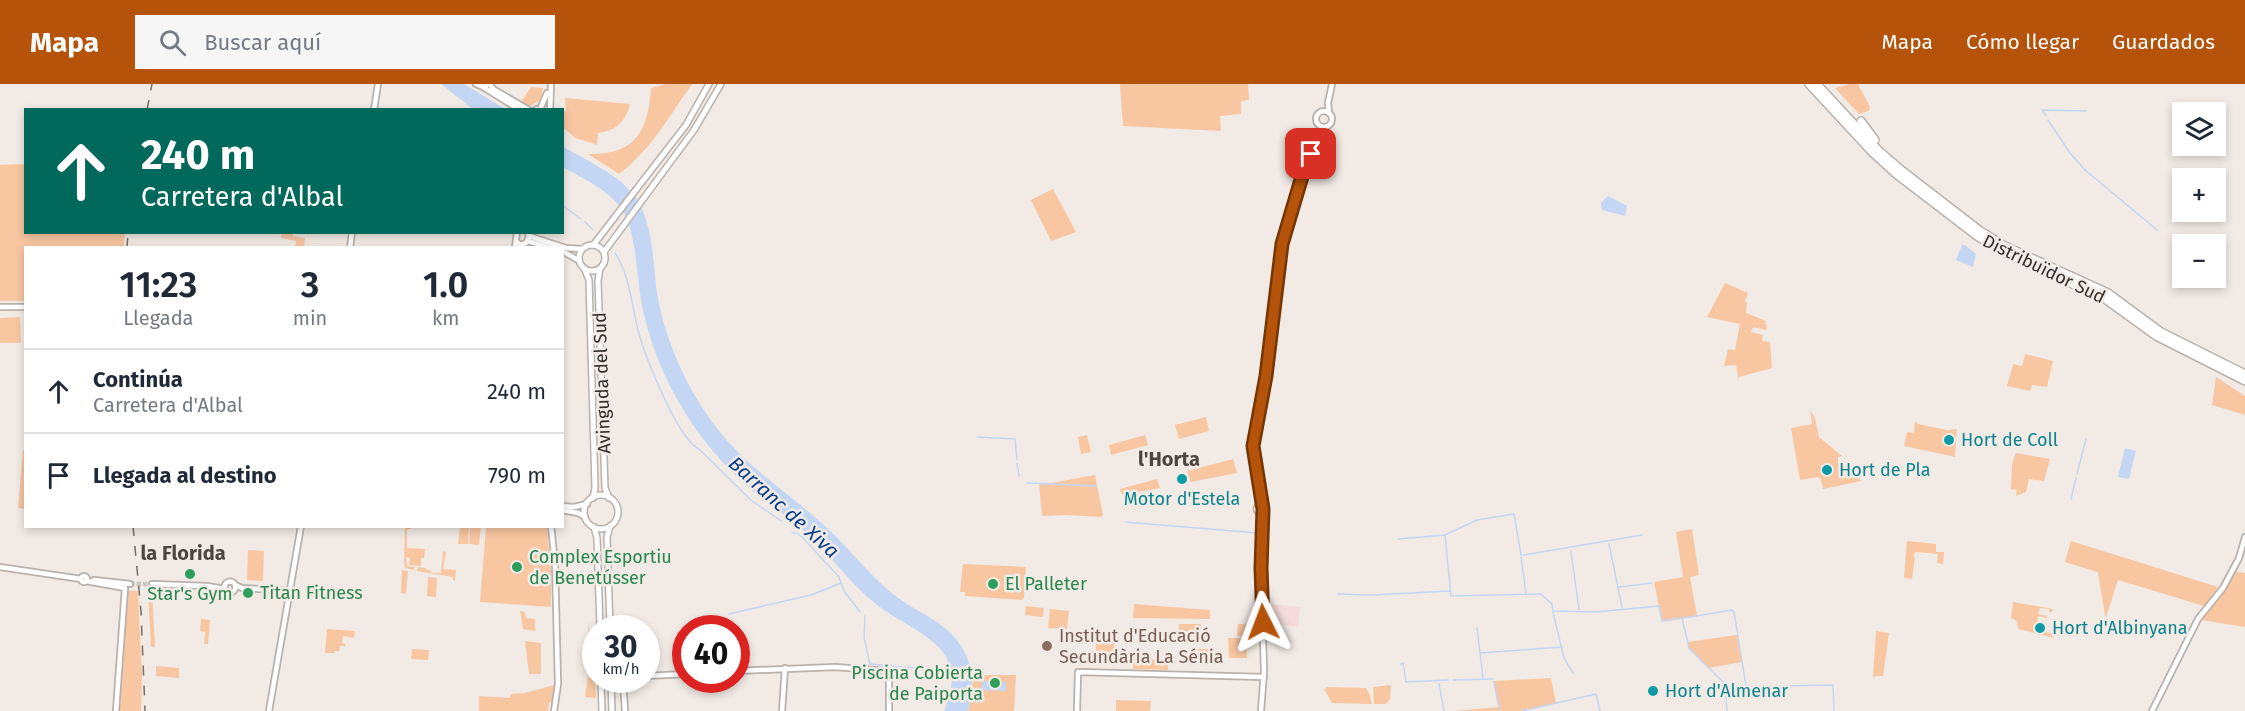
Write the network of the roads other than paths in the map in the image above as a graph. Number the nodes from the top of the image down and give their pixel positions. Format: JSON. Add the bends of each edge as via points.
{"nodes":[{"id":1,"x":378,"y":84,"type":"edge"},
{"id":2,"x":476,"y":84,"type":"edge"},
{"id":3,"x":549,"y":84,"type":"edge"},
{"id":4,"x":709,"y":84,"type":"edge"},
{"id":5,"x":721,"y":84,"type":"edge"},
{"id":6,"x":1332,"y":84,"type":"edge"},
{"id":7,"x":1809,"y":84,"type":"edge"},
{"id":8,"x":1817,"y":84,"type":"edge"},
{"id":9,"x":487,"y":85,"type":"edge"},
{"id":10,"x":1328,"y":103,"type":"junction"},
{"id":11,"x":374,"y":108,"type":"edge"},
{"id":12,"x":517,"y":108,"type":"edge"},
{"id":13,"x":526,"y":108,"type":"edge"},
{"id":14,"x":539,"y":108,"type":"edge"},
{"id":15,"x":550,"y":108,"type":"edge"},
{"id":16,"x":1323,"y":111,"type":"junction"},
{"id":17,"x":1329,"y":113,"type":"junction"},
{"id":18,"x":1861,"y":121,"type":"dead end"},
{"id":19,"x":1319,"y":125,"type":"junction"},
{"id":20,"x":1326,"y":127,"type":"junction"},
{"id":21,"x":1319,"y":137,"type":"junction"},
{"id":22,"x":1931,"y":193,"type":"junction"},
{"id":23,"x":528,"y":236,"type":"edge"},
{"id":24,"x":594,"y":244,"type":"junction"},
{"id":25,"x":547,"y":246,"type":"edge"},
{"id":26,"x":560,"y":246,"type":"edge"},
{"id":27,"x":564,"y":247,"type":"edge"},
{"id":28,"x":582,"y":249,"type":"junction"},
{"id":29,"x":564,"y":252,"type":"edge"},
{"id":30,"x":604,"y":252,"type":"junction"},
{"id":31,"x":578,"y":260,"type":"junction"},
{"id":32,"x":600,"y":268,"type":"junction"},
{"id":33,"x":585,"y":270,"type":"junction"},
{"id":34,"x":24,"y":307,"type":"edge"},
{"id":35,"x":0,"y":308,"type":"edge"},
{"id":36,"x":2245,"y":372,"type":"edge"},
{"id":37,"x":2245,"y":382,"type":"edge"},
{"id":38,"x":593,"y":498,"type":"junction"},
{"id":39,"x":609,"y":498,"type":"junction"},
{"id":40,"x":587,"y":504,"type":"junction"},
{"id":41,"x":564,"y":508,"type":"edge"},
{"id":42,"x":564,"y":509,"type":"edge"},
{"id":43,"x":585,"y":517,"type":"junction"},
{"id":44,"x":610,"y":526,"type":"junction"},
{"id":45,"x":594,"y":527,"type":"junction"},
{"id":46,"x":301,"y":528,"type":"edge"},
{"id":47,"x":551,"y":528,"type":"edge"},
{"id":48,"x":2245,"y":537,"type":"edge"},
{"id":49,"x":0,"y":567,"type":"edge"},
{"id":50,"x":152,"y":584,"type":"tunnel mouth"},
{"id":51,"x":225,"y":587,"type":"junction"},
{"id":52,"x":235,"y":588,"type":"junction"},
{"id":53,"x":290,"y":591,"type":"junction"},
{"id":54,"x":600,"y":615,"type":"edge"},
{"id":55,"x":610,"y":615,"type":"edge"},
{"id":56,"x":785,"y":668,"type":"junction"},
{"id":57,"x":750,"y":670,"type":"edge"},
{"id":58,"x":1264,"y":677,"type":"junction"},
{"id":59,"x":602,"y":693,"type":"edge"},
{"id":60,"x":611,"y":693,"type":"edge"},
{"id":61,"x":624,"y":693,"type":"edge"},
{"id":62,"x":116,"y":711,"type":"edge"},
{"id":63,"x":269,"y":711,"type":"edge"},
{"id":64,"x":554,"y":711,"type":"edge"},
{"id":65,"x":602,"y":711,"type":"edge"},
{"id":66,"x":612,"y":711,"type":"edge"},
{"id":67,"x":626,"y":711,"type":"edge"},
{"id":68,"x":782,"y":711,"type":"edge"},
{"id":69,"x":889,"y":711,"type":"edge"},
{"id":70,"x":1077,"y":711,"type":"edge"},
{"id":71,"x":1261,"y":711,"type":"edge"},
{"id":72,"x":2152,"y":711,"type":"edge"}],
"edges":[{"from":1,"to":11,"type":"street"},
{"from":2,"to":9,"type":"street"},
{"from":3,"to":14,"type":"street","via":[[546,99]]},
{"from":3,"to":15,"type":"street"},
{"from":4,"to":24,"type":"main road","via":[[686,125]]},
{"from":5,"to":30,"type":"main road","via":[[694,130]]},
{"from":6,"to":10,"type":"street"},
{"from":7,"to":37,"type":"highway","name":"Distribuïdor Sud","via":[[1896,174],[1977,236],[2105,299],[2156,336]]},
{"from":8,"to":22,"type":"highway","name":"Distribuïdor Sud","via":[[1878,150]]},
{"from":9,"to":12,"type":"street"},
{"from":9,"to":13,"type":"street"},
{"from":10,"to":16,"type":"street"},
{"from":10,"to":17,"type":"street"},
{"from":16,"to":17,"type":"street"},
{"from":16,"to":19,"type":"street","via":[[1316,116]]},
{"from":17,"to":20,"type":"street","via":[[1332,122]]},
{"from":18,"to":22,"type":"highway","via":[[1887,153]]},
{"from":19,"to":20,"type":"street"},
{"from":19,"to":21,"type":"street"},
{"from":20,"to":21,"type":"street"},
{"from":21,"to":58,"type":"street","via":[[1303,173],[1282,244],[1253,446],[1261,511]]},
{"from":22,"to":36,"type":"highway","name":"Distribuïdor Sud","via":[[2003,245],[2108,293],[2161,332]]},
{"from":23,"to":25,"type":"street"},
{"from":23,"to":26,"type":"street"},
{"from":24,"to":28,"type":"main road"},
{"from":24,"to":30,"type":"main road"},
{"from":27,"to":28,"type":"street"},
{"from":28,"to":31,"type":"main road"},
{"from":29,"to":31,"type":"street"},
{"from":30,"to":32,"type":"main road"},
{"from":31,"to":33,"type":"main road"},
{"from":32,"to":33,"type":"main road"},
{"from":32,"to":39,"type":"main road","name":"Avinguda del Sud","via":[[605,488]]},
{"from":33,"to":38,"type":"main road","name":"Avinguda del Sud","via":[[589,280]]},
{"from":34,"to":35,"type":"street"},
{"from":38,"to":39,"type":"main road"},
{"from":38,"to":40,"type":"main road"},
{"from":39,"to":44,"type":"main road","via":[[618,512]]},
{"from":40,"to":41,"type":"street"},
{"from":40,"to":43,"type":"main road"},
{"from":42,"to":43,"type":"street"},
{"from":43,"to":45,"type":"main road"},
{"from":44,"to":45,"type":"main road"},
{"from":44,"to":55,"type":"main road"},
{"from":45,"to":54,"type":"main road"},
{"from":46,"to":53,"type":"street"},
{"from":47,"to":64,"type":"street","via":[[558,672]]},
{"from":48,"to":72,"type":"street","via":[[2223,588],[2198,619]]},
{"from":49,"to":62,"type":"street","via":[[128,586]]},
{"from":50,"to":51,"type":"street"},
{"from":51,"to":52,"type":"street","via":[[230,593]]},
{"from":51,"to":52,"type":"street","via":[[231,582]]},
{"from":52,"to":53,"type":"street"},
{"from":53,"to":63,"type":"street"},
{"from":56,"to":57,"type":"street"},
{"from":56,"to":68,"type":"street"},
{"from":56,"to":69,"type":"street","via":[[889,671]]},
{"from":58,"to":70,"type":"street","via":[[1078,672]]},
{"from":58,"to":71,"type":"street"},
{"from":59,"to":65,"type":"main road"},
{"from":60,"to":66,"type":"main road"},
{"from":61,"to":67,"type":"street"}]}
